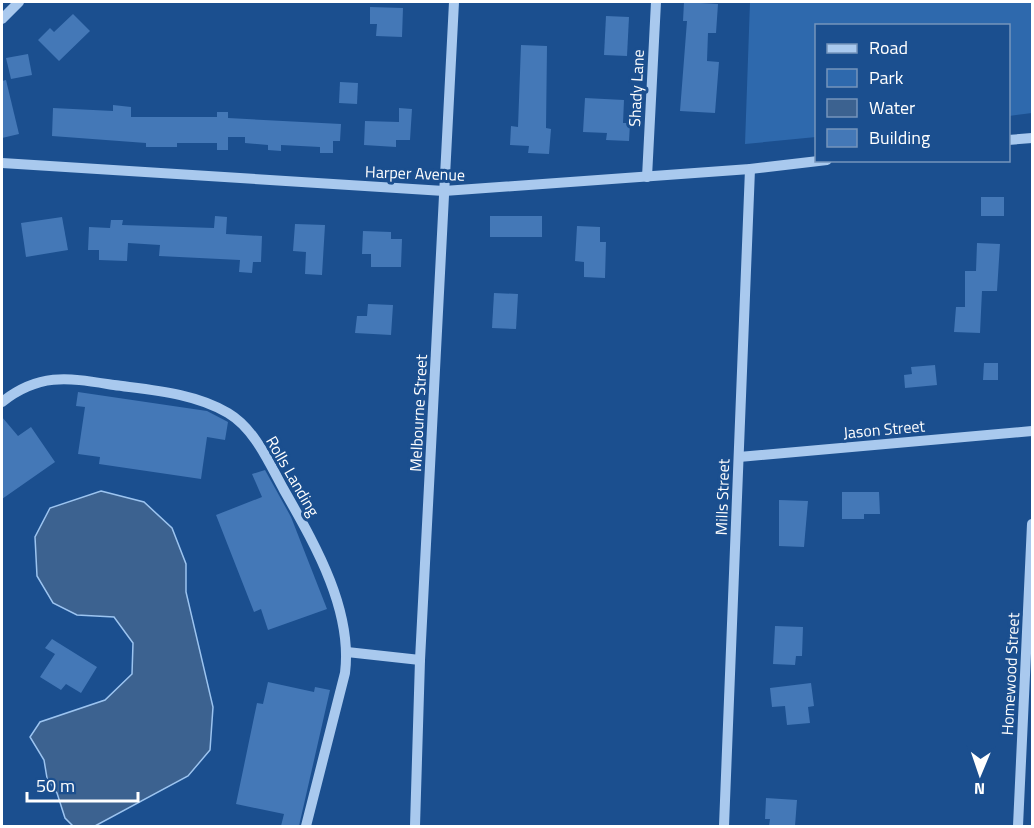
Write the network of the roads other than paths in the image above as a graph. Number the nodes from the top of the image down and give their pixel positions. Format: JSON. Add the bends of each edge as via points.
{"nodes":[{"id":1,"x":19,"y":2,"type":"edge"},
{"id":2,"x":454,"y":2,"type":"edge"},
{"id":3,"x":656,"y":2,"type":"edge"},
{"id":4,"x":2,"y":19,"type":"edge"},
{"id":5,"x":1032,"y":138,"type":"edge"},
{"id":6,"x":1010,"y":140,"type":"edge"},
{"id":7,"x":815,"y":161,"type":"edge"},
{"id":8,"x":2,"y":163,"type":"edge"},
{"id":9,"x":750,"y":169,"type":"junction"},
{"id":10,"x":647,"y":177,"type":"junction"},
{"id":11,"x":444,"y":191,"type":"junction"},
{"id":12,"x":2,"y":402,"type":"edge"},
{"id":13,"x":1032,"y":431,"type":"edge"},
{"id":14,"x":738,"y":457,"type":"junction"},
{"id":15,"x":1032,"y":524,"type":"edge"},
{"id":16,"x":1031,"y":586,"type":"edge"},
{"id":17,"x":347,"y":652,"type":"junction"},
{"id":18,"x":420,"y":660,"type":"junction"},
{"id":19,"x":306,"y":826,"type":"edge"},
{"id":20,"x":415,"y":826,"type":"edge"},
{"id":21,"x":724,"y":826,"type":"edge"},
{"id":22,"x":1018,"y":826,"type":"edge"}],
"edges":[{"from":1,"to":4,"type":"street"},
{"from":2,"to":11,"type":"street","name":"Melbourne Street"},
{"from":3,"to":10,"type":"street","name":"Shady Lane"},
{"from":5,"to":6,"type":"street"},
{"from":7,"to":9,"type":"street","name":"Harper Avenue"},
{"from":8,"to":11,"type":"street","name":"Harper Avenue"},
{"from":9,"to":10,"type":"street","name":"Harper Avenue"},
{"from":9,"to":14,"type":"street","name":"Mills Street"},
{"from":10,"to":11,"type":"street","name":"Harper Avenue"},
{"from":11,"to":18,"type":"street","name":"Melbourne Street"},
{"from":12,"to":17,"type":"street","name":"Rolls Landing","via":[[40,380],[66,378],[174,394],[231,414],[260,447],[311,538],[335,598]]},
{"from":13,"to":14,"type":"street","name":"Jason Street"},
{"from":14,"to":21,"type":"street","name":"Mills Street"},
{"from":15,"to":16,"type":"street","name":"Homewood Street"},
{"from":16,"to":22,"type":"street","name":"Homewood Street"},
{"from":17,"to":18,"type":"street"},
{"from":17,"to":19,"type":"street","name":"Rolls Landing"},
{"from":18,"to":20,"type":"street","name":"Melbourne Street"}]}
